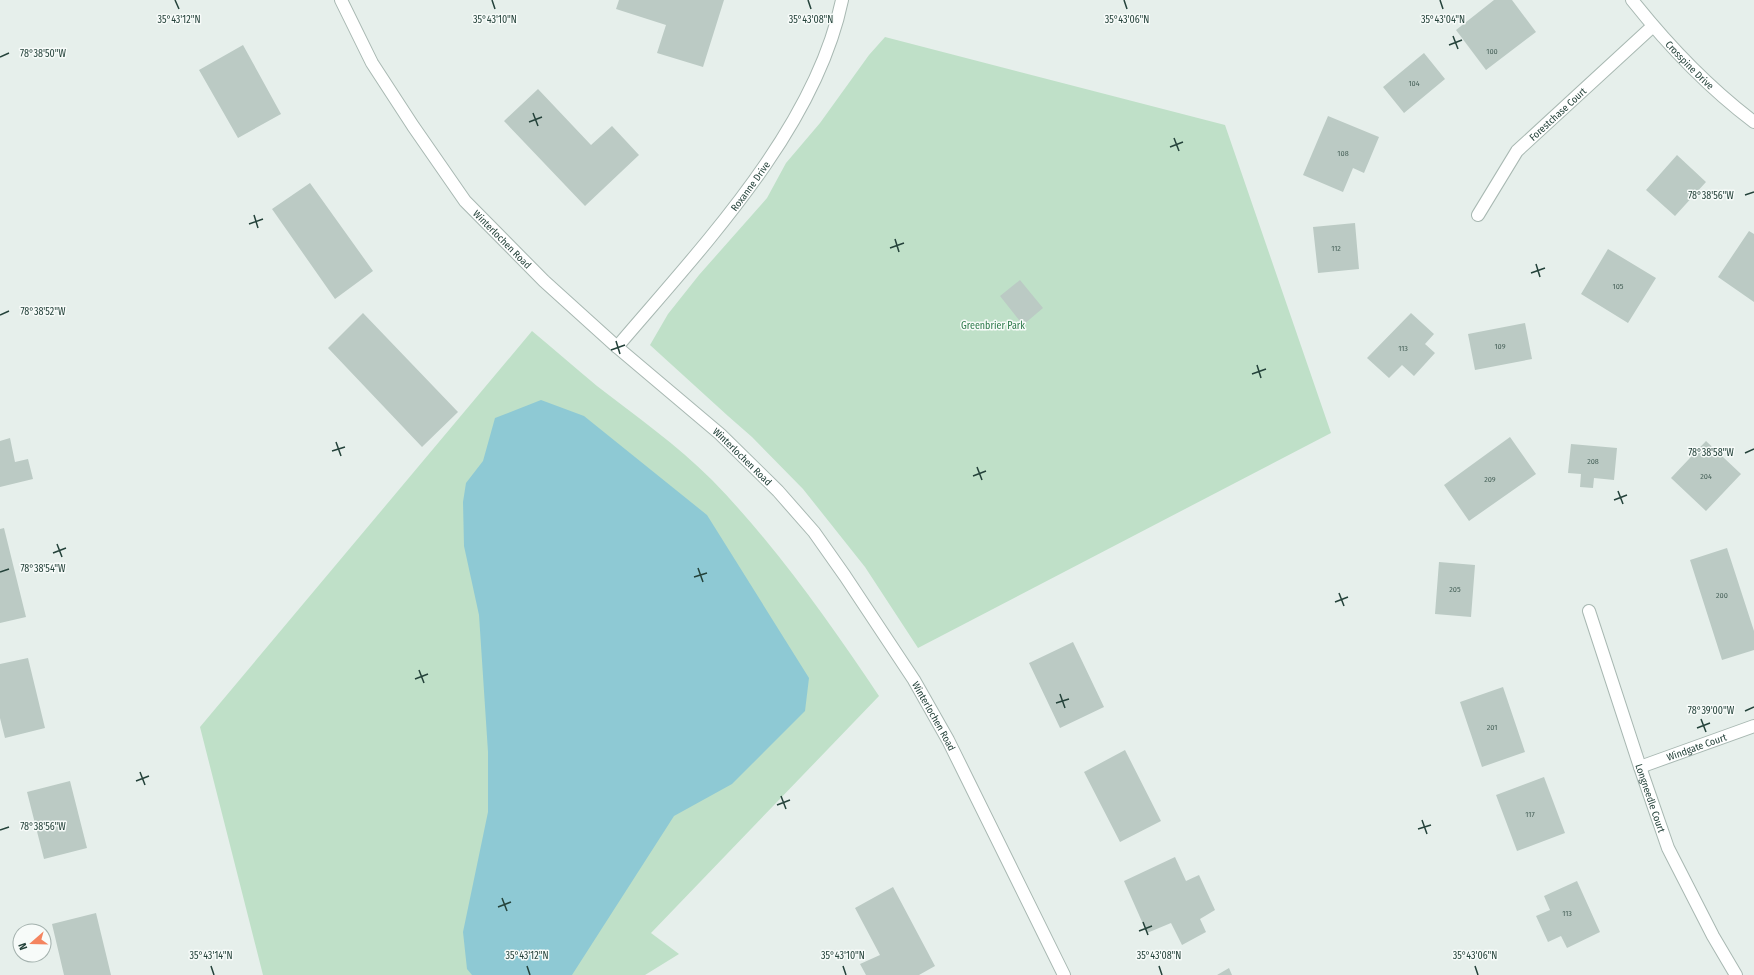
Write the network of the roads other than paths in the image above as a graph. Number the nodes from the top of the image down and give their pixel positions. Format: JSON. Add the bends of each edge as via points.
{"nodes":[{"id":1,"x":341,"y":0,"type":"edge"},
{"id":2,"x":842,"y":0,"type":"edge"},
{"id":3,"x":1632,"y":0,"type":"edge"},
{"id":4,"x":1653,"y":26,"type":"junction"},
{"id":5,"x":1754,"y":122,"type":"edge"},
{"id":6,"x":1478,"y":215,"type":"dead end"},
{"id":7,"x":617,"y":346,"type":"junction"},
{"id":8,"x":1588,"y":611,"type":"dead end"},
{"id":9,"x":1754,"y":726,"type":"edge"},
{"id":10,"x":1640,"y":767,"type":"junction"},
{"id":11,"x":1064,"y":975,"type":"edge"},
{"id":12,"x":1736,"y":975,"type":"edge"}],
"edges":[{"from":1,"to":7,"type":"street","name":"Winterlochen Road","via":[[372,63],[465,201],[544,281]]},
{"from":2,"to":7,"type":"street","name":"Roxanne Drive","via":[[840,13],[810,90],[778,146],[727,217]]},
{"from":3,"to":4,"type":"street","name":"Crosspine Drive"},
{"from":4,"to":5,"type":"street","name":"Crosspine Drive","via":[[1738,110]]},
{"from":4,"to":6,"type":"street","name":"Forestchase Court","via":[[1517,151]]},
{"from":7,"to":11,"type":"street","name":"Winterlochen Road","via":[[720,434],[814,532],[914,680],[948,740]]},
{"from":8,"to":10,"type":"street","name":"Longneedle Court"},
{"from":9,"to":10,"type":"street","name":"Windgate Court"},
{"from":10,"to":12,"type":"street","name":"Longneedle Court","via":[[1672,855],[1712,936]]}]}
